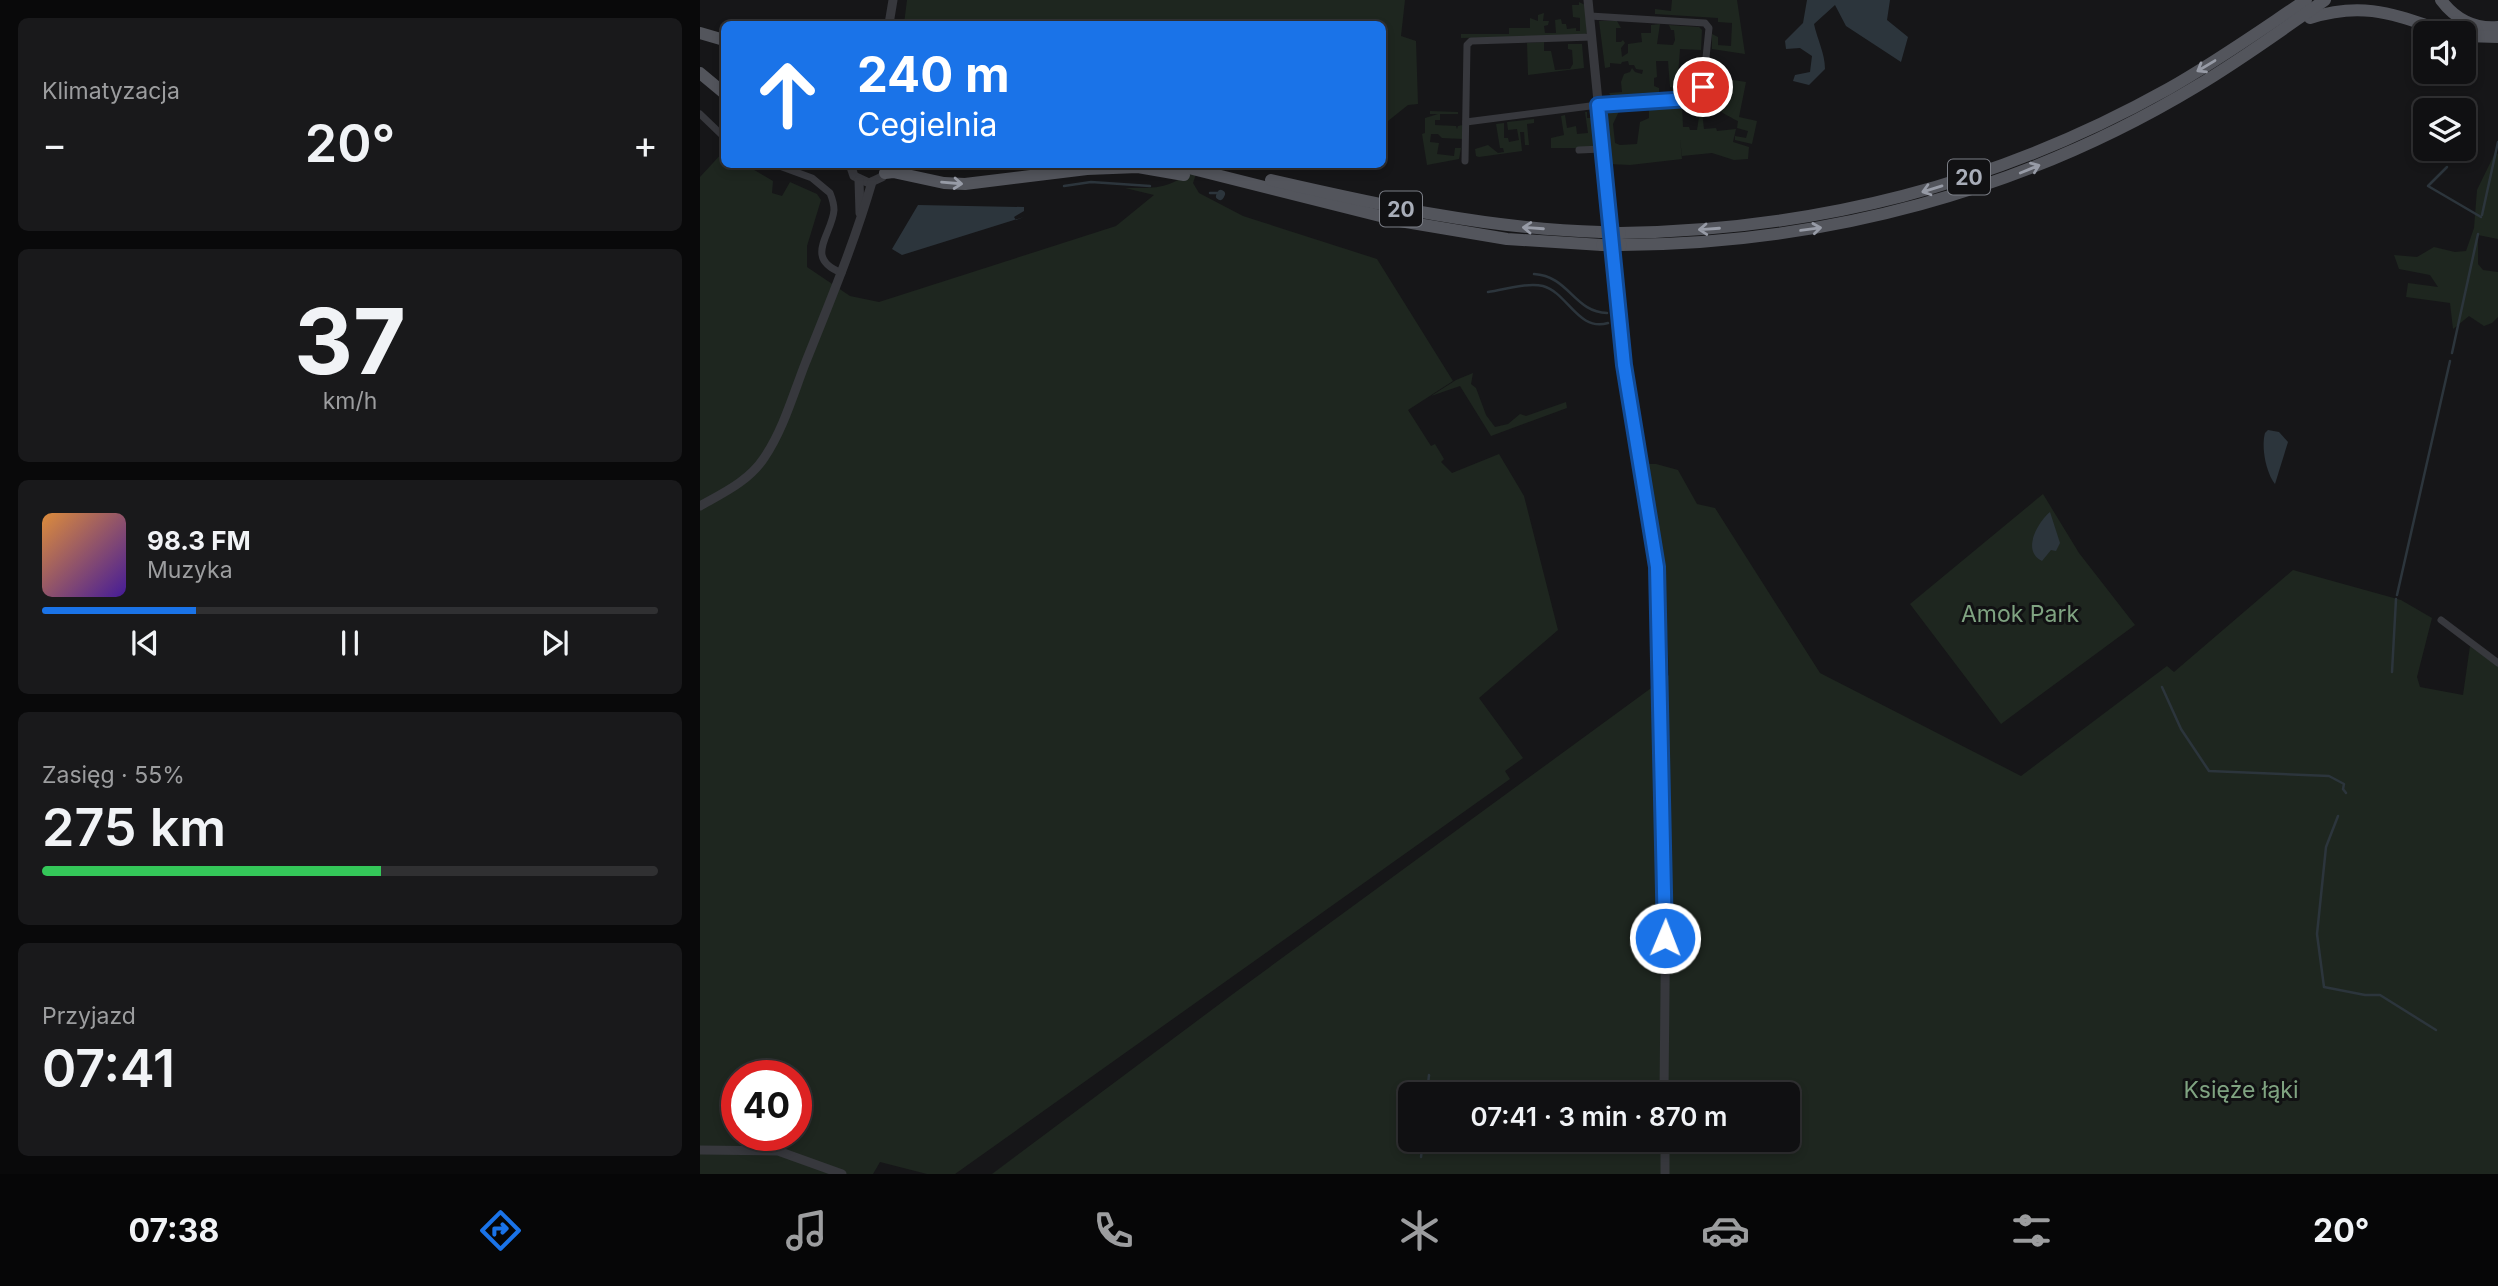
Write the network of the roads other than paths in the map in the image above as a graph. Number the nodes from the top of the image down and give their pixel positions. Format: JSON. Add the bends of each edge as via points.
{"nodes":[{"id":1,"x":893,"y":0,"type":"edge"},
{"id":2,"x":1588,"y":0,"type":"edge"},
{"id":3,"x":2306,"y":0,"type":"edge"},
{"id":4,"x":2325,"y":0,"type":"edge"},
{"id":5,"x":2441,"y":0,"type":"edge"},
{"id":6,"x":1590,"y":16,"type":"junction"},
{"id":7,"x":890,"y":21,"type":"edge"},
{"id":8,"x":2419,"y":21,"type":"edge"},
{"id":9,"x":2498,"y":27,"type":"edge"},
{"id":10,"x":702,"y":28,"type":"edge"},
{"id":11,"x":721,"y":32,"type":"edge"},
{"id":12,"x":2476,"y":36,"type":"edge"},
{"id":13,"x":1592,"y":37,"type":"junction"},
{"id":14,"x":2272,"y":37,"type":"junction"},
{"id":15,"x":2498,"y":37,"type":"edge"},
{"id":16,"x":721,"y":38,"type":"edge"},
{"id":17,"x":700,"y":73,"type":"edge"},
{"id":18,"x":721,"y":90,"type":"edge"},
{"id":19,"x":1598,"y":105,"type":"junction"},
{"id":20,"x":700,"y":114,"type":"edge"},
{"id":21,"x":1466,"y":122,"type":"junction"},
{"id":22,"x":721,"y":134,"type":"edge"},
{"id":23,"x":1579,"y":149,"type":"dead end"},
{"id":24,"x":1602,"y":149,"type":"junction"},
{"id":25,"x":1465,"y":161,"type":"dead end"},
{"id":26,"x":785,"y":168,"type":"edge"},
{"id":27,"x":851,"y":168,"type":"edge"},
{"id":28,"x":1097,"y":168,"type":"edge"},
{"id":29,"x":1144,"y":168,"type":"edge"},
{"id":30,"x":887,"y":169,"type":"edge"},
{"id":31,"x":1208,"y":169,"type":"edge"},
{"id":32,"x":859,"y":180,"type":"junction"},
{"id":33,"x":872,"y":182,"type":"junction"},
{"id":34,"x":860,"y":219,"type":"junction"},
{"id":35,"x":1621,"y":239,"type":"junction"},
{"id":36,"x":842,"y":273,"type":"junction"},
{"id":37,"x":700,"y":506,"type":"edge"},
{"id":38,"x":2441,"y":620,"type":"dead end"},
{"id":39,"x":2498,"y":663,"type":"edge"},
{"id":40,"x":1664,"y":1082,"type":"edge"},
{"id":41,"x":700,"y":1150,"type":"edge"},
{"id":42,"x":1665,"y":1152,"type":"edge"},
{"id":43,"x":842,"y":1174,"type":"edge"},
{"id":44,"x":1665,"y":1174,"type":"edge"}],
"edges":[{"from":1,"to":7,"type":"street"},
{"from":2,"to":6,"type":"street"},
{"from":3,"to":35,"type":"main road","number":"20","one_way":true,"via":[[2215,61],[2141,103],[2046,149],[1974,176],[1819,216]]},
{"from":4,"to":14,"type":"main road","number":"20"},
{"from":5,"to":9,"type":"main road","via":[[2463,21]]},
{"from":6,"to":13,"type":"street"},
{"from":6,"to":19,"type":"street","via":[[1705,23],[1709,28],[1700,94],[1689,99]]},
{"from":8,"to":14,"type":"main road","via":[[2360,4],[2329,9]]},
{"from":10,"to":11,"type":"main road"},
{"from":10,"to":16,"type":"main road"},
{"from":12,"to":15,"type":"main road"},
{"from":13,"to":19,"type":"street"},
{"from":13,"to":21,"type":"street","via":[[1471,41],[1467,45]]},
{"from":35,"to":14,"type":"main road","number":"20","one_way":true,"via":[[1690,243],[1759,237],[1839,225],[1942,199],[2033,167],[2126,125]]},
{"from":17,"to":18,"type":"main road"},
{"from":19,"to":21,"type":"street"},
{"from":19,"to":24,"type":"street"},
{"from":20,"to":22,"type":"street"},
{"from":21,"to":25,"type":"street"},
{"from":23,"to":24,"type":"street"},
{"from":24,"to":40,"type":"street","via":[[1624,365],[1657,567],[1666,886]]},
{"from":26,"to":36,"type":"street","via":[[812,178],[830,193],[834,210],[822,254],[827,265]]},
{"from":27,"to":32,"type":"street"},
{"from":30,"to":28,"type":"main road","one_way":true,"via":[[965,184]]},
{"from":29,"to":31,"type":"main road","one_way":true,"via":[[1191,176]]},
{"from":30,"to":33,"type":"street"},
{"from":31,"to":35,"type":"main road","number":"20","bridge":true,"via":[[1438,216]]},
{"from":32,"to":33,"type":"street"},
{"from":32,"to":34,"type":"street"},
{"from":33,"to":34,"type":"street"},
{"from":34,"to":36,"type":"street"},
{"from":36,"to":37,"type":"street","via":[[764,458],[733,488]]},
{"from":38,"to":39,"type":"street"},
{"from":41,"to":43,"type":"street","via":[[778,1151]]},
{"from":42,"to":44,"type":"street"}]}
